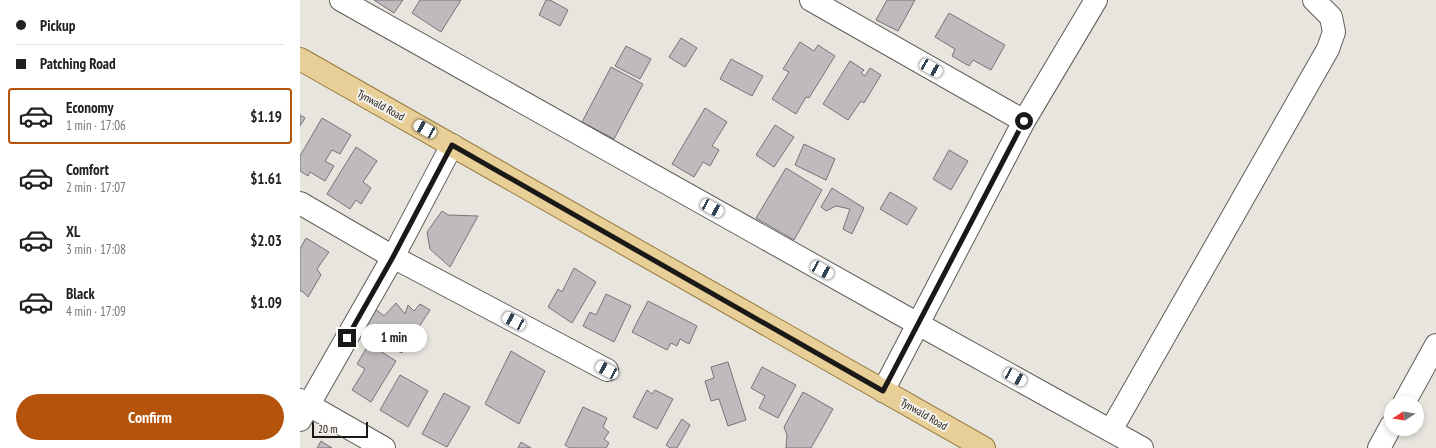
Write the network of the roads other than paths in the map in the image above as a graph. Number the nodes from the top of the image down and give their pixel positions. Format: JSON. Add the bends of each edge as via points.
{"nodes":[{"id":1,"x":341,"y":0,"type":"edge"},
{"id":2,"x":811,"y":0,"type":"edge"},
{"id":3,"x":1096,"y":0,"type":"edge"},
{"id":4,"x":1314,"y":0,"type":"edge"},
{"id":5,"x":300,"y":59,"type":"edge"},
{"id":6,"x":1024,"y":121,"type":"junction"},
{"id":7,"x":452,"y":145,"type":"junction"},
{"id":8,"x":300,"y":204,"type":"edge"},
{"id":9,"x":393,"y":257,"type":"junction"},
{"id":10,"x":918,"y":324,"type":"junction"},
{"id":11,"x":1436,"y":345,"type":"edge"},
{"id":12,"x":607,"y":370,"type":"dead end"},
{"id":13,"x":883,"y":391,"type":"junction"},
{"id":14,"x":1408,"y":396,"type":"edge"},
{"id":15,"x":303,"y":409,"type":"edge"},
{"id":16,"x":1111,"y":430,"type":"junction"},
{"id":17,"x":1386,"y":436,"type":"edge"},
{"id":18,"x":384,"y":448,"type":"edge"},
{"id":19,"x":984,"y":448,"type":"edge"},
{"id":20,"x":1142,"y":448,"type":"edge"},
{"id":21,"x":1379,"y":448,"type":"edge"}],
"edges":[{"from":1,"to":10,"type":"street"},
{"from":2,"to":6,"type":"street"},
{"from":3,"to":6,"type":"street"},
{"from":4,"to":16,"type":"street","via":[[1331,17],[1334,32],[1328,49]]},
{"from":5,"to":7,"type":"main road","name":"Tynwald Road"},
{"from":6,"to":10,"type":"street"},
{"from":7,"to":9,"type":"street"},
{"from":7,"to":13,"type":"main road","name":"Tynwald Road"},
{"from":8,"to":9,"type":"street"},
{"from":9,"to":12,"type":"street"},
{"from":9,"to":15,"type":"street"},
{"from":10,"to":13,"type":"street"},
{"from":10,"to":16,"type":"street"},
{"from":11,"to":14,"type":"street"},
{"from":13,"to":19,"type":"main road","name":"Tynwald Road"},
{"from":15,"to":18,"type":"street"},
{"from":16,"to":20,"type":"street"},
{"from":17,"to":21,"type":"street"}]}
